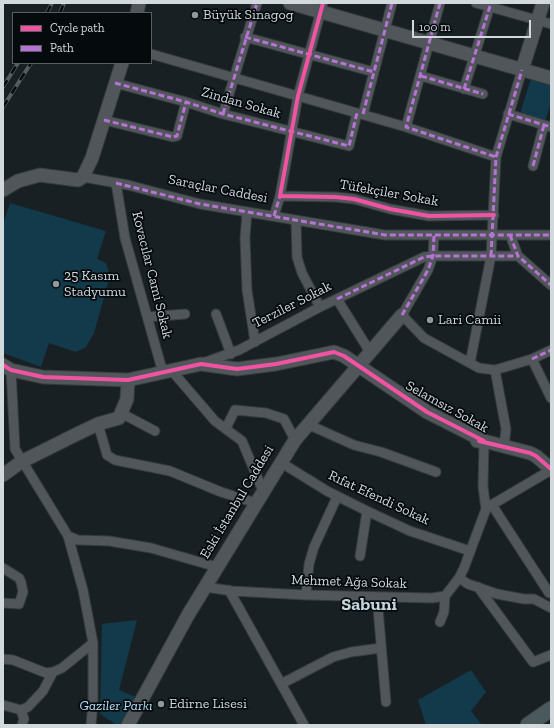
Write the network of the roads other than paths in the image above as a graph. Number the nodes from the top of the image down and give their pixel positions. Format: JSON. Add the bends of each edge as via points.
{"nodes":[{"id":1,"x":257,"y":3,"type":"edge"},
{"id":2,"x":290,"y":3,"type":"edge"},
{"id":3,"x":392,"y":3,"type":"edge"},
{"id":4,"x":440,"y":3,"type":"edge"},
{"id":5,"x":476,"y":3,"type":"edge"},
{"id":6,"x":543,"y":3,"type":"edge"},
{"id":7,"x":490,"y":5,"type":"edge"},
{"id":8,"x":322,"y":7,"type":"edge"},
{"id":9,"x":538,"y":20,"type":"junction"},
{"id":10,"x":551,"y":24,"type":"edge"},
{"id":11,"x":385,"y":31,"type":"junction"},
{"id":12,"x":245,"y":37,"type":"junction"},
{"id":13,"x":429,"y":43,"type":"junction"},
{"id":14,"x":152,"y":54,"type":"edge"},
{"id":15,"x":309,"y":54,"type":"junction"},
{"id":16,"x":475,"y":56,"type":"junction"},
{"id":17,"x":122,"y":64,"type":"edge"},
{"id":18,"x":522,"y":70,"type":"junction"},
{"id":19,"x":374,"y":72,"type":"junction"},
{"id":20,"x":421,"y":76,"type":"junction"},
{"id":21,"x":234,"y":78,"type":"junction"},
{"id":22,"x":551,"y":78,"type":"edge"},
{"id":23,"x":115,"y":83,"type":"junction"},
{"id":24,"x":464,"y":89,"type":"junction"},
{"id":25,"x":483,"y":94,"type":"dead end"},
{"id":26,"x":298,"y":96,"type":"junction"},
{"id":27,"x":186,"y":102,"type":"junction"},
{"id":28,"x":223,"y":114,"type":"junction"},
{"id":29,"x":360,"y":114,"type":"junction"},
{"id":30,"x":508,"y":114,"type":"junction"},
{"id":31,"x":104,"y":120,"type":"junction"},
{"id":32,"x":548,"y":126,"type":"edge"},
{"id":33,"x":406,"y":127,"type":"junction"},
{"id":34,"x":291,"y":131,"type":"junction"},
{"id":35,"x":496,"y":157,"type":"junction"},
{"id":36,"x":533,"y":166,"type":"dead end"},
{"id":37,"x":83,"y":177,"type":"junction"},
{"id":38,"x":116,"y":183,"type":"junction"},
{"id":39,"x":3,"y":190,"type":"edge"},
{"id":40,"x":280,"y":196,"type":"junction"},
{"id":41,"x":247,"y":212,"type":"junction"},
{"id":42,"x":274,"y":216,"type":"junction"},
{"id":43,"x":494,"y":216,"type":"junction"},
{"id":44,"x":296,"y":221,"type":"junction"},
{"id":45,"x":434,"y":235,"type":"junction"},
{"id":46,"x":493,"y":235,"type":"junction"},
{"id":47,"x":510,"y":235,"type":"junction"},
{"id":48,"x":551,"y":235,"type":"edge"},
{"id":49,"x":433,"y":256,"type":"junction"},
{"id":50,"x":492,"y":256,"type":"junction"},
{"id":51,"x":518,"y":256,"type":"junction"},
{"id":52,"x":551,"y":285,"type":"edge"},
{"id":53,"x":337,"y":299,"type":"junction"},
{"id":54,"x":320,"y":307,"type":"junction"},
{"id":55,"x":186,"y":314,"type":"dead end"},
{"id":56,"x":216,"y":314,"type":"dead end"},
{"id":57,"x":402,"y":315,"type":"junction"},
{"id":58,"x":148,"y":317,"type":"junction"},
{"id":59,"x":255,"y":342,"type":"junction"},
{"id":60,"x":551,"y":350,"type":"edge"},
{"id":61,"x":370,"y":352,"type":"junction"},
{"id":62,"x":231,"y":354,"type":"junction"},
{"id":63,"x":532,"y":359,"type":"junction"},
{"id":64,"x":470,"y":363,"type":"junction"},
{"id":65,"x":201,"y":364,"type":"junction"},
{"id":66,"x":5,"y":367,"type":"edge"},
{"id":67,"x":356,"y":368,"type":"junction"},
{"id":68,"x":495,"y":370,"type":"junction"},
{"id":69,"x":168,"y":372,"type":"junction"},
{"id":70,"x":128,"y":380,"type":"junction"},
{"id":71,"x":551,"y":398,"type":"edge"},
{"id":72,"x":122,"y":413,"type":"junction"},
{"id":73,"x":98,"y":424,"type":"junction"},
{"id":74,"x":307,"y":424,"type":"junction"},
{"id":75,"x":226,"y":428,"type":"junction"},
{"id":76,"x":155,"y":432,"type":"dead end"},
{"id":77,"x":295,"y":440,"type":"junction"},
{"id":78,"x":484,"y":441,"type":"junction"},
{"id":79,"x":504,"y":446,"type":"junction"},
{"id":80,"x":21,"y":462,"type":"junction"},
{"id":81,"x":280,"y":462,"type":"junction"},
{"id":82,"x":551,"y":470,"type":"edge"},
{"id":83,"x":436,"y":472,"type":"dead end"},
{"id":84,"x":3,"y":475,"type":"edge"},
{"id":85,"x":263,"y":491,"type":"junction"},
{"id":86,"x":337,"y":497,"type":"junction"},
{"id":87,"x":256,"y":502,"type":"junction"},
{"id":88,"x":489,"y":507,"type":"junction"},
{"id":89,"x":367,"y":511,"type":"junction"},
{"id":90,"x":68,"y":536,"type":"junction"},
{"id":91,"x":470,"y":551,"type":"junction"},
{"id":92,"x":360,"y":556,"type":"dead end"},
{"id":93,"x":217,"y":567,"type":"junction"},
{"id":94,"x":3,"y":568,"type":"edge"},
{"id":95,"x":459,"y":578,"type":"junction"},
{"id":96,"x":205,"y":587,"type":"junction"},
{"id":97,"x":478,"y":587,"type":"junction"},
{"id":98,"x":229,"y":590,"type":"junction"},
{"id":99,"x":550,"y":592,"type":"edge"},
{"id":100,"x":306,"y":595,"type":"junction"},
{"id":101,"x":445,"y":596,"type":"junction"},
{"id":102,"x":377,"y":597,"type":"junction"},
{"id":103,"x":534,"y":599,"type":"junction"},
{"id":104,"x":3,"y":603,"type":"edge"},
{"id":105,"x":551,"y":608,"type":"edge"},
{"id":106,"x":440,"y":622,"type":"dead end"},
{"id":107,"x":93,"y":643,"type":"junction"},
{"id":108,"x":381,"y":648,"type":"junction"},
{"id":109,"x":551,"y":655,"type":"edge"},
{"id":110,"x":3,"y":659,"type":"edge"},
{"id":111,"x":53,"y":672,"type":"junction"},
{"id":112,"x":280,"y":684,"type":"junction"},
{"id":113,"x":386,"y":702,"type":"dead end"},
{"id":114,"x":3,"y":704,"type":"edge"},
{"id":115,"x":21,"y":710,"type":"junction"},
{"id":116,"x":551,"y":710,"type":"edge"},
{"id":117,"x":551,"y":721,"type":"edge"},
{"id":118,"x":22,"y":725,"type":"edge"},
{"id":119,"x":91,"y":725,"type":"edge"},
{"id":120,"x":128,"y":725,"type":"edge"},
{"id":121,"x":304,"y":725,"type":"edge"},
{"id":122,"x":528,"y":725,"type":"edge"},
{"id":123,"x":545,"y":725,"type":"edge"}],
"edges":[{"from":1,"to":12,"type":"street"},
{"from":2,"to":8,"type":"street"},
{"from":3,"to":11,"type":"street"},
{"from":4,"to":13,"type":"street"},
{"from":5,"to":7,"type":"street"},
{"from":6,"to":9,"type":"street"},
{"from":7,"to":9,"type":"street"},
{"from":7,"to":16,"type":"street"},
{"from":8,"to":11,"type":"street"},
{"from":8,"to":15,"type":"street"},
{"from":9,"to":10,"type":"street"},
{"from":9,"to":18,"type":"street"},
{"from":11,"to":13,"type":"street"},
{"from":11,"to":19,"type":"street"},
{"from":12,"to":15,"type":"street"},
{"from":12,"to":21,"type":"street"},
{"from":13,"to":16,"type":"street"},
{"from":13,"to":20,"type":"street"},
{"from":14,"to":21,"type":"street"},
{"from":15,"to":19,"type":"street"},
{"from":15,"to":26,"type":"street"},
{"from":16,"to":18,"type":"street"},
{"from":16,"to":24,"type":"street"},
{"from":17,"to":23,"type":"street"},
{"from":18,"to":22,"type":"street"},
{"from":18,"to":30,"type":"street"},
{"from":19,"to":29,"type":"street"},
{"from":20,"to":24,"type":"street"},
{"from":20,"to":33,"type":"street"},
{"from":21,"to":26,"type":"street"},
{"from":21,"to":28,"type":"street"},
{"from":23,"to":27,"type":"street","name":"Zindan Sokak"},
{"from":23,"to":31,"type":"street"},
{"from":24,"to":25,"type":"street"},
{"from":26,"to":29,"type":"street"},
{"from":26,"to":34,"type":"street"},
{"from":27,"to":28,"type":"street","name":"Zindan Sokak"},
{"from":27,"to":31,"type":"street","via":[[177,136],[174,137]]},
{"from":28,"to":34,"type":"street","name":"Zindan Sokak"},
{"from":29,"to":33,"type":"street"},
{"from":29,"to":34,"type":"street","name":"Zindan Sokak","via":[[349,146]]},
{"from":30,"to":32,"type":"street"},
{"from":30,"to":35,"type":"street"},
{"from":31,"to":37,"type":"street","via":[[88,170]]},
{"from":32,"to":36,"type":"street"},
{"from":33,"to":35,"type":"street"},
{"from":34,"to":40,"type":"street"},
{"from":35,"to":43,"type":"street"},
{"from":37,"to":38,"type":"street","name":"Saraçlar Caddesi"},
{"from":37,"to":39,"type":"street","name":"Saraçlar Caddesi","via":[[78,180],[40,175],[18,181]]},
{"from":38,"to":41,"type":"street","name":"Saraçlar Caddesi","via":[[200,204]]},
{"from":38,"to":58,"type":"street","name":"Kovacılar Cami Sokak","via":[[125,238]]},
{"from":40,"to":42,"type":"street"},
{"from":40,"to":43,"type":"street","name":"Tüfekçiler Sokak","via":[[354,199],[429,216]]},
{"from":41,"to":42,"type":"street","name":"Saraçlar Caddesi"},
{"from":41,"to":59,"type":"street","via":[[247,290]]},
{"from":42,"to":44,"type":"street","name":"Saraçlar Caddesi"},
{"from":43,"to":46,"type":"street"},
{"from":44,"to":45,"type":"street","name":"Saraçlar Caddesi","via":[[385,235]]},
{"from":44,"to":54,"type":"street","via":[[297,257],[302,273]]},
{"from":45,"to":46,"type":"street","name":"Saraçlar Caddesi"},
{"from":45,"to":49,"type":"street"},
{"from":46,"to":47,"type":"street","name":"Saraçlar Caddesi"},
{"from":46,"to":50,"type":"street"},
{"from":47,"to":48,"type":"street","name":"Saraçlar Caddesi"},
{"from":47,"to":51,"type":"street"},
{"from":49,"to":50,"type":"street","name":"Terziler Sokak"},
{"from":49,"to":53,"type":"street","name":"Terziler Sokak"},
{"from":49,"to":57,"type":"street","via":[[428,270]]},
{"from":50,"to":51,"type":"street","name":"Terziler Sokak"},
{"from":50,"to":64,"type":"street"},
{"from":51,"to":52,"type":"street"},
{"from":53,"to":54,"type":"street","name":"Terziler Sokak"},
{"from":53,"to":61,"type":"street"},
{"from":54,"to":59,"type":"street","name":"Terziler Sokak"},
{"from":55,"to":58,"type":"street"},
{"from":56,"to":62,"type":"street"},
{"from":57,"to":61,"type":"street","name":"Eski İstanbul Caddesi"},
{"from":57,"to":64,"type":"street","via":[[424,338]]},
{"from":58,"to":69,"type":"street","name":"Kovacılar Cami Sokak"},
{"from":59,"to":62,"type":"street","name":"Terziler Sokak"},
{"from":60,"to":63,"type":"street"},
{"from":61,"to":67,"type":"street","name":"Eski İstanbul Caddesi"},
{"from":62,"to":65,"type":"street","name":"Terziler Sokak"},
{"from":63,"to":68,"type":"street"},
{"from":63,"to":71,"type":"street"},
{"from":64,"to":68,"type":"street","via":[[480,368]]},
{"from":65,"to":67,"type":"street","name":"Selamsız Sokak","via":[[244,368],[301,360],[334,352],[344,356]]},
{"from":65,"to":69,"type":"street","name":"Terziler Sokak"},
{"from":66,"to":70,"type":"street","name":"Terziler Sokak","via":[[43,377]]},
{"from":66,"to":80,"type":"street","via":[[15,449]]},
{"from":67,"to":74,"type":"street","name":"Eski İstanbul Caddesi"},
{"from":67,"to":78,"type":"street","name":"Selamsız Sokak","via":[[427,412]]},
{"from":68,"to":79,"type":"street","via":[[506,429]]},
{"from":69,"to":70,"type":"street","name":"Terziler Sokak"},
{"from":69,"to":75,"type":"street","via":[[215,421]]},
{"from":70,"to":72,"type":"street","via":[[127,400]]},
{"from":72,"to":73,"type":"street","via":[[119,418]]},
{"from":72,"to":76,"type":"street"},
{"from":73,"to":80,"type":"street"},
{"from":73,"to":87,"type":"street","via":[[107,455],[115,460],[170,471],[221,492]]},
{"from":74,"to":77,"type":"street","name":"Eski İstanbul Caddesi"},
{"from":74,"to":83,"type":"street","via":[[354,445]]},
{"from":75,"to":77,"type":"street","via":[[235,410],[266,413],[284,419]]},
{"from":75,"to":85,"type":"street","via":[[242,441]]},
{"from":77,"to":81,"type":"street","name":"Eski İstanbul Caddesi"},
{"from":78,"to":79,"type":"street","name":"Selamsız Sokak"},
{"from":78,"to":88,"type":"street","via":[[483,486]]},
{"from":79,"to":82,"type":"street","name":"Selamsız Sokak","via":[[536,456]]},
{"from":80,"to":84,"type":"street"},
{"from":80,"to":90,"type":"street"},
{"from":81,"to":85,"type":"street","name":"Eski İstanbul Caddesi"},
{"from":81,"to":86,"type":"street","name":"Rıfat Efendi Sokak"},
{"from":82,"to":88,"type":"street"},
{"from":85,"to":87,"type":"street","name":"Eski İstanbul Caddesi"},
{"from":86,"to":89,"type":"street","name":"Rıfat Efendi Sokak"},
{"from":86,"to":100,"type":"street","via":[[314,547],[309,564]]},
{"from":87,"to":93,"type":"street","name":"Eski İstanbul Caddesi"},
{"from":88,"to":91,"type":"street"},
{"from":88,"to":99,"type":"street"},
{"from":89,"to":91,"type":"street","name":"Rıfat Efendi Sokak","via":[[410,531]]},
{"from":89,"to":92,"type":"street"},
{"from":90,"to":93,"type":"street","via":[[78,540],[109,541],[151,548]]},
{"from":90,"to":107,"type":"street","via":[[83,590]]},
{"from":91,"to":95,"type":"street"},
{"from":93,"to":96,"type":"street","name":"Eski İstanbul Caddesi"},
{"from":94,"to":104,"type":"street","via":[[18,578],[23,592],[19,604]]},
{"from":95,"to":97,"type":"street"},
{"from":95,"to":101,"type":"street"},
{"from":96,"to":98,"type":"street","name":"Mehmet Ağa Sokak"},
{"from":96,"to":120,"type":"street","name":"Eski İstanbul Caddesi"},
{"from":97,"to":103,"type":"street","via":[[504,595]]},
{"from":97,"to":109,"type":"street","via":[[533,662]]},
{"from":98,"to":100,"type":"street","name":"Mehmet Ağa Sokak"},
{"from":98,"to":112,"type":"street"},
{"from":99,"to":103,"type":"street"},
{"from":100,"to":102,"type":"street","name":"Mehmet Ağa Sokak"},
{"from":101,"to":102,"type":"street","name":"Mehmet Ağa Sokak"},
{"from":101,"to":106,"type":"street","via":[[444,612]]},
{"from":102,"to":108,"type":"street"},
{"from":103,"to":105,"type":"street"},
{"from":107,"to":111,"type":"street","via":[[62,668]]},
{"from":107,"to":119,"type":"street"},
{"from":108,"to":112,"type":"street","via":[[333,657]]},
{"from":108,"to":113,"type":"street"},
{"from":110,"to":111,"type":"street","via":[[13,660],[46,673]]},
{"from":111,"to":115,"type":"street","via":[[44,691],[28,707]]},
{"from":112,"to":121,"type":"street"},
{"from":114,"to":115,"type":"street"},
{"from":115,"to":118,"type":"street","via":[[24,719]]},
{"from":116,"to":122,"type":"main road"},
{"from":117,"to":123,"type":"main road"}]}
